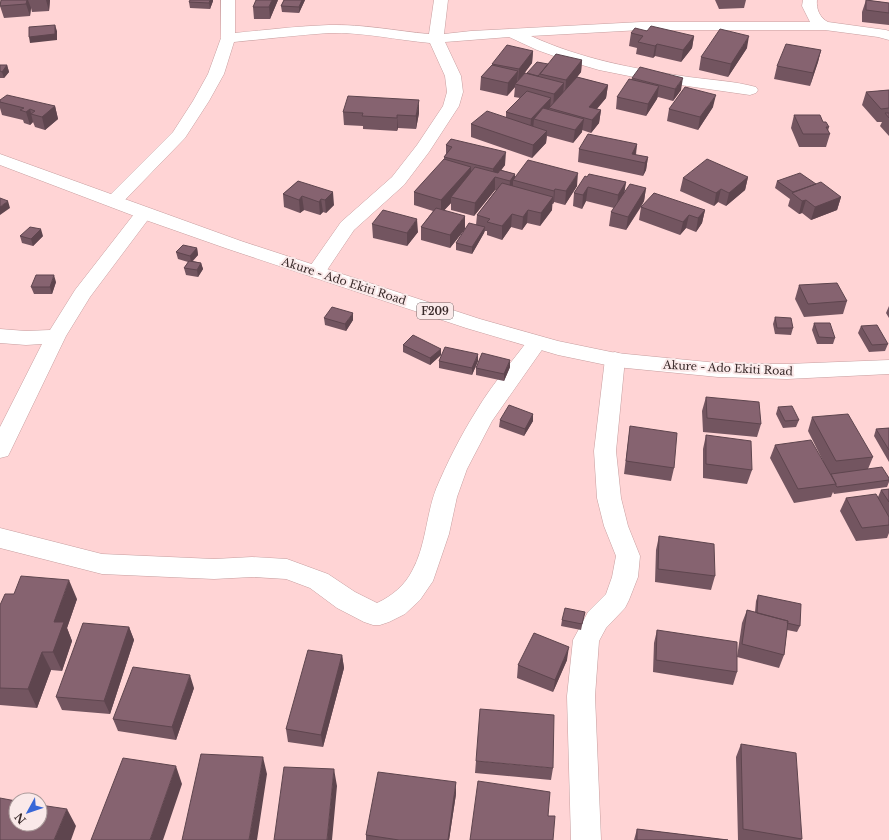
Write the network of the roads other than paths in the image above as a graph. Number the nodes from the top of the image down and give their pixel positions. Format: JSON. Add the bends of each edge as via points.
{"nodes":[{"id":1,"x":228,"y":0,"type":"edge"},
{"id":2,"x":441,"y":0,"type":"edge"},
{"id":3,"x":810,"y":0,"type":"edge"},
{"id":4,"x":825,"y":26,"type":"junction"},
{"id":5,"x":511,"y":33,"type":"junction"},
{"id":6,"x":889,"y":36,"type":"edge"},
{"id":7,"x":228,"y":38,"type":"junction"},
{"id":8,"x":436,"y":39,"type":"junction"},
{"id":9,"x":750,"y":90,"type":"dead end"},
{"id":10,"x":0,"y":159,"type":"edge"},
{"id":11,"x":114,"y":201,"type":"junction"},
{"id":12,"x":144,"y":213,"type":"junction"},
{"id":13,"x":316,"y":272,"type":"junction"},
{"id":14,"x":0,"y":336,"type":"edge"},
{"id":15,"x":56,"y":336,"type":"junction"},
{"id":16,"x":536,"y":344,"type":"junction"},
{"id":17,"x":615,"y":360,"type":"junction"},
{"id":18,"x":889,"y":367,"type":"edge"},
{"id":19,"x":0,"y":450,"type":"edge"},
{"id":20,"x":0,"y":538,"type":"edge"},
{"id":21,"x":586,"y":840,"type":"edge"}],
"edges":[{"from":1,"to":7,"type":"street"},
{"from":2,"to":8,"type":"street"},
{"from":3,"to":4,"type":"street","via":[[809,6],[817,22]]},
{"from":4,"to":5,"type":"street","via":[[641,26]]},
{"from":4,"to":6,"type":"street"},
{"from":5,"to":8,"type":"street","via":[[471,34]]},
{"from":5,"to":9,"type":"street","via":[[537,46],[615,70]]},
{"from":7,"to":8,"type":"street","via":[[330,29],[374,31]]},
{"from":7,"to":11,"type":"street","via":[[216,74],[202,101],[179,135]]},
{"from":8,"to":13,"type":"street","via":[[453,76],[455,92],[451,106],[398,181],[347,226]]},
{"from":10,"to":11,"type":"street","name":"Akure - Ado Ekiti Road","number":"F209"},
{"from":11,"to":12,"type":"street","name":"Akure - Ado Ekiti Road","number":"F209"},
{"from":12,"to":13,"type":"street","name":"Akure - Ado Ekiti Road","number":"F209"},
{"from":12,"to":15,"type":"street","via":[[82,294]]},
{"from":13,"to":16,"type":"street","name":"Akure - Ado Ekiti Road","number":"F209"},
{"from":14,"to":15,"type":"street"},
{"from":15,"to":19,"type":"street"},
{"from":16,"to":17,"type":"street","name":"Akure - Ado Ekiti Road","number":"F209"},
{"from":16,"to":20,"type":"street","via":[[483,417],[456,469],[445,497],[437,534],[424,574],[411,593],[396,606],[380,614],[373,614],[319,582],[287,569],[252,566],[214,569],[102,564]]},
{"from":17,"to":18,"type":"street","name":"Akure - Ado Ekiti Road","number":"F209","via":[[692,369],[773,373]]},
{"from":17,"to":21,"type":"street","via":[[605,451],[609,498],[616,526],[628,556],[625,577],[616,600],[597,620],[586,640],[581,696]]}]}
